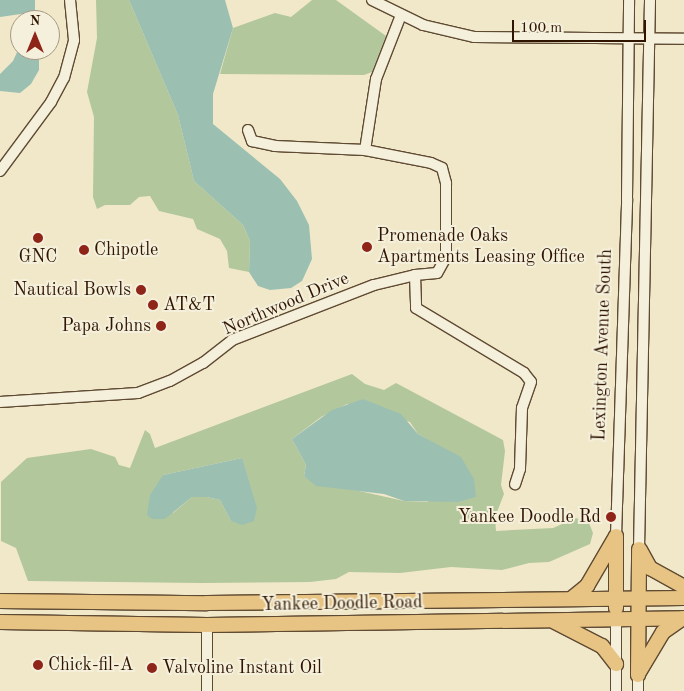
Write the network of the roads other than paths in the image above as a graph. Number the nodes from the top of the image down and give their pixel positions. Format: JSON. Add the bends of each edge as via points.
{"nodes":[{"id":1,"x":70,"y":0,"type":"edge"},
{"id":2,"x":372,"y":0,"type":"edge"},
{"id":3,"x":629,"y":0,"type":"edge"},
{"id":4,"x":650,"y":0,"type":"edge"},
{"id":5,"x":401,"y":15,"type":"junction"},
{"id":6,"x":629,"y":38,"type":"junction"},
{"id":7,"x":650,"y":38,"type":"junction"},
{"id":8,"x":684,"y":39,"type":"edge"},
{"id":9,"x":248,"y":130,"type":"dead end"},
{"id":10,"x":365,"y":150,"type":"junction"},
{"id":11,"x":0,"y":170,"type":"edge"},
{"id":12,"x":415,"y":275,"type":"junction"},
{"id":13,"x":0,"y":402,"type":"edge"},
{"id":14,"x":514,"y":484,"type":"dead end"},
{"id":15,"x":616,"y":536,"type":"junction"},
{"id":16,"x":639,"y":550,"type":"junction"},
{"id":17,"x":684,"y":587,"type":"edge"},
{"id":18,"x":684,"y":598,"type":"edge"},
{"id":19,"x":571,"y":599,"type":"junction"},
{"id":20,"x":616,"y":599,"type":"junction"},
{"id":21,"x":638,"y":599,"type":"junction"},
{"id":22,"x":0,"y":601,"type":"edge"},
{"id":23,"x":684,"y":618,"type":"edge"},
{"id":24,"x":616,"y":619,"type":"junction"},
{"id":25,"x":638,"y":619,"type":"junction"},
{"id":26,"x":552,"y":620,"type":"junction"},
{"id":27,"x":0,"y":622,"type":"edge"},
{"id":28,"x":207,"y":624,"type":"junction"},
{"id":29,"x":616,"y":664,"type":"junction"},
{"id":30,"x":638,"y":675,"type":"junction"},
{"id":31,"x":207,"y":691,"type":"edge"},
{"id":32,"x":616,"y":691,"type":"edge"},
{"id":33,"x":638,"y":691,"type":"edge"}],
"edges":[{"from":1,"to":11,"type":"street","via":[[74,40],[64,78],[51,102]]},
{"from":2,"to":5,"type":"street"},
{"from":3,"to":6,"type":"street","name":"Lexington Avenue South"},
{"from":4,"to":7,"type":"street"},
{"from":5,"to":6,"type":"street","via":[[478,38]]},
{"from":5,"to":10,"type":"street","via":[[376,79]]},
{"from":6,"to":7,"type":"street"},
{"from":6,"to":15,"type":"street","name":"Lexington Avenue South"},
{"from":7,"to":8,"type":"street"},
{"from":7,"to":16,"type":"street"},
{"from":9,"to":10,"type":"street","via":[[252,141],[275,146]]},
{"from":10,"to":12,"type":"street","name":"Northwood Drive","via":[[442,168],[446,182],[446,257],[437,273]]},
{"from":12,"to":13,"type":"street","name":"Northwood Drive","via":[[374,285],[232,340],[203,363],[170,381],[138,392]]},
{"from":12,"to":14,"type":"street","via":[[416,308],[524,373],[531,382],[522,408],[520,469]]},
{"from":15,"to":19,"type":"main road","via":[[587,586]]},
{"from":15,"to":20,"type":"main road","name":"Lexington Avenue South"},
{"from":16,"to":17,"type":"main road","via":[[650,568]]},
{"from":16,"to":21,"type":"main road"},
{"from":18,"to":21,"type":"main road","name":"Yankee Doodle Road"},
{"from":19,"to":20,"type":"main road","name":"Yankee Doodle Road"},
{"from":19,"to":22,"type":"main road","name":"Yankee Doodle Road"},
{"from":20,"to":21,"type":"main road","name":"Yankee Doodle Road"},
{"from":20,"to":24,"type":"main road","name":"Lexington Avenue South"},
{"from":21,"to":25,"type":"main road"},
{"from":23,"to":25,"type":"main road","name":"Yankee Doodle Road"},
{"from":23,"to":30,"type":"main road","via":[[663,632]]},
{"from":24,"to":25,"type":"main road","name":"Yankee Doodle Road"},
{"from":24,"to":26,"type":"main road","name":"Yankee Doodle Road"},
{"from":24,"to":29,"type":"street","name":"Lexington Avenue South"},
{"from":25,"to":30,"type":"main road"},
{"from":26,"to":28,"type":"main road","name":"Yankee Doodle Road"},
{"from":26,"to":29,"type":"main road","via":[[602,646]]},
{"from":27,"to":28,"type":"main road","name":"Yankee Doodle Road"},
{"from":28,"to":31,"type":"street"},
{"from":29,"to":32,"type":"street","name":"Lexington Avenue South"},
{"from":30,"to":33,"type":"street"}]}
